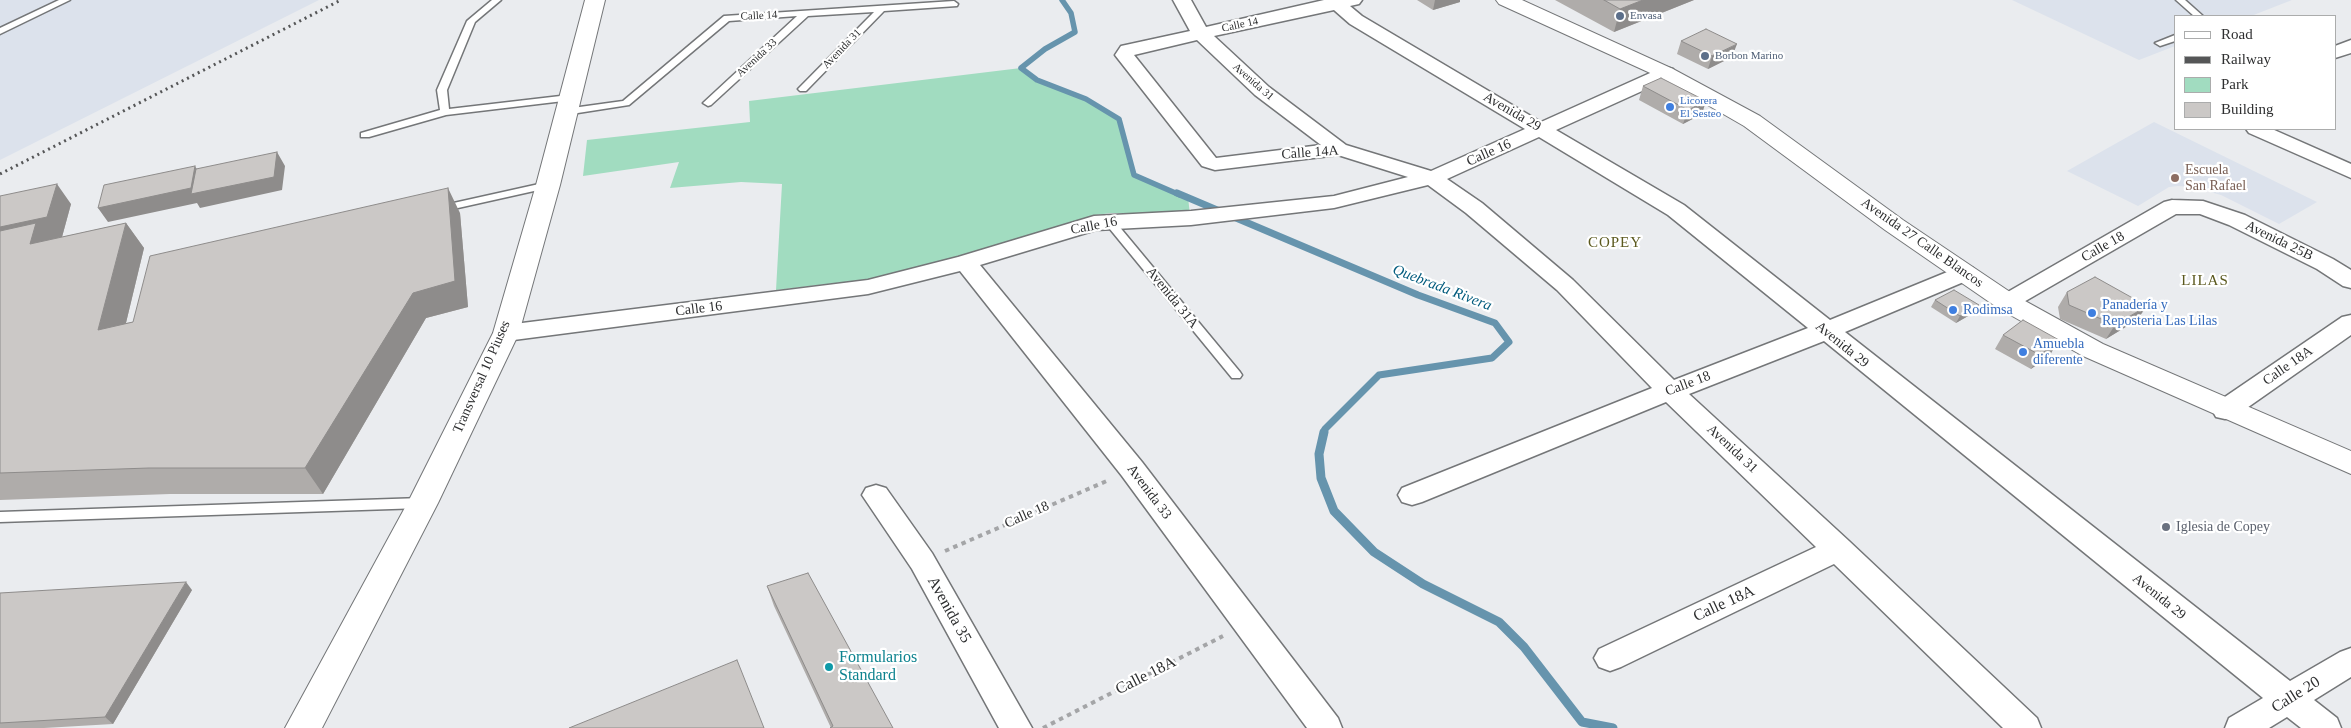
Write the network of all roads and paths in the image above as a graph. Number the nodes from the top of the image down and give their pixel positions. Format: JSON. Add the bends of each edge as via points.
{"nodes":[{"id":1,"x":66,"y":0,"type":"edge"},
{"id":2,"x":498,"y":0,"type":"edge"},
{"id":3,"x":595,"y":0,"type":"edge"},
{"id":4,"x":1182,"y":0,"type":"edge"},
{"id":5,"x":1506,"y":0,"type":"edge"},
{"id":6,"x":2180,"y":0,"type":"edge"},
{"id":7,"x":1341,"y":2,"type":"edge"},
{"id":8,"x":954,"y":4,"type":"dead end"},
{"id":9,"x":881,"y":9,"type":"junction"},
{"id":10,"x":806,"y":13,"type":"junction"},
{"id":11,"x":2198,"y":15,"type":"edge"},
{"id":12,"x":0,"y":30,"type":"edge"},
{"id":13,"x":1200,"y":33,"type":"junction"},
{"id":14,"x":2174,"y":38,"type":"edge"},
{"id":15,"x":2160,"y":43,"type":"dead end"},
{"id":16,"x":1666,"y":73,"type":"junction"},
{"id":17,"x":803,"y":89,"type":"dead end"},
{"id":18,"x":708,"y":103,"type":"dead end"},
{"id":19,"x":567,"y":105,"type":"junction"},
{"id":20,"x":445,"y":112,"type":"junction"},
{"id":21,"x":1542,"y":129,"type":"junction"},
{"id":22,"x":2258,"y":130,"type":"edge"},
{"id":23,"x":365,"y":136,"type":"dead end"},
{"id":24,"x":1339,"y":149,"type":"junction"},
{"id":25,"x":1215,"y":164,"type":"joint"},
{"id":26,"x":2351,"y":172,"type":"edge"},
{"id":27,"x":1432,"y":178,"type":"junction"},
{"id":28,"x":548,"y":185,"type":"junction"},
{"id":29,"x":2203,"y":208,"type":"joint"},
{"id":30,"x":424,"y":213,"type":"edge"},
{"id":31,"x":1109,"y":221,"type":"junction"},
{"id":32,"x":965,"y":262,"type":"junction"},
{"id":33,"x":1964,"y":273,"type":"junction"},
{"id":34,"x":2351,"y":281,"type":"edge"},
{"id":35,"x":2006,"y":302,"type":"junction"},
{"id":36,"x":2351,"y":323,"type":"edge"},
{"id":37,"x":1825,"y":331,"type":"junction"},
{"id":38,"x":506,"y":333,"type":"junction"},
{"id":39,"x":1236,"y":375,"type":"dead end"},
{"id":40,"x":1670,"y":390,"type":"junction"},
{"id":41,"x":2225,"y":410,"type":"junction"},
{"id":42,"x":2351,"y":463,"type":"edge"},
{"id":43,"x":1132,"y":470,"type":"junction"},
{"id":44,"x":876,"y":495,"type":"dead end"},
{"id":45,"x":1412,"y":496,"type":"dead end"},
{"id":46,"x":423,"y":503,"type":"junction"},
{"id":47,"x":0,"y":517,"type":"edge"},
{"id":48,"x":1839,"y":549,"type":"junction"},
{"id":49,"x":922,"y":562,"type":"junction"},
{"id":50,"x":1248,"y":623,"type":"junction"},
{"id":51,"x":1610,"y":658,"type":"dead end"},
{"id":52,"x":2351,"y":661,"type":"edge"},
{"id":53,"x":2289,"y":700,"type":"junction"},
{"id":54,"x":303,"y":728,"type":"edge"},
{"id":55,"x":1016,"y":728,"type":"edge"},
{"id":56,"x":1043,"y":728,"type":"edge"},
{"id":57,"x":1326,"y":728,"type":"edge"},
{"id":58,"x":2025,"y":728,"type":"edge"},
{"id":59,"x":2241,"y":728,"type":"edge"},
{"id":60,"x":2325,"y":728,"type":"edge"}],
"edges":[{"from":1,"to":12,"type":"lane"},
{"from":2,"to":20,"type":"lane","via":[[471,21],[442,90]]},
{"from":3,"to":19,"type":"street","name":"Transversal 10 Piuses"},
{"from":4,"to":13,"type":"street","name":"Avenida 31"},
{"from":5,"to":16,"type":"street","name":"Avenida 27 Calle Blancos"},
{"from":6,"to":11,"type":"lane"},
{"from":7,"to":13,"type":"street","name":"Calle 14"},
{"from":7,"to":21,"type":"street","name":"Avenida 29","via":[[1356,20]]},
{"from":8,"to":9,"type":"lane","name":"Calle 14"},
{"from":9,"to":10,"type":"lane","name":"Calle 14"},
{"from":9,"to":17,"type":"lane","name":"Avenida 31"},
{"from":10,"to":18,"type":"lane","name":"Avenida 33"},
{"from":10,"to":19,"type":"lane","name":"Calle 14","via":[[727,18],[626,103]]},
{"from":13,"to":24,"type":"street","name":"Avenida 31","via":[[1262,92]]},
{"from":13,"to":25,"type":"street","name":"Calle 14","via":[[1128,50],[1124,54],[1209,162]]},
{"from":14,"to":15,"type":"lane"},
{"from":16,"to":21,"type":"street","name":"Calle 16"},
{"from":16,"to":33,"type":"street","name":"Avenida 27 Calle Blancos","via":[[1752,121]]},
{"from":19,"to":20,"type":"lane","name":"Calle 14"},
{"from":19,"to":28,"type":"street","name":"Transversal 10 Piuses"},
{"from":20,"to":23,"type":"lane","name":"Calle 14"},
{"from":21,"to":27,"type":"street","name":"Calle 16"},
{"from":21,"to":37,"type":"street","name":"Avenida 29","via":[[1676,210]]},
{"from":22,"to":26,"type":"street"},
{"from":24,"to":25,"type":"street","name":"Calle 14A"},
{"from":24,"to":27,"type":"street","name":"Calle 14A"},
{"from":27,"to":31,"type":"street","name":"Calle 16","via":[[1334,202],[1191,218]]},
{"from":27,"to":40,"type":"street","name":"Avenida 31","via":[[1474,208],[1565,285]]},
{"from":28,"to":30,"type":"lane"},
{"from":28,"to":38,"type":"street","name":"Transversal 10 Piuses"},
{"from":29,"to":34,"type":"street","name":"Avenida 25B","via":[[2290,246]]},
{"from":29,"to":35,"type":"street","name":"Calle 18","via":[[2172,208]]},
{"from":31,"to":32,"type":"street","name":"Calle 16"},
{"from":31,"to":39,"type":"lane","name":"Avenida 31A"},
{"from":32,"to":38,"type":"street","name":"Calle 16","via":[[868,287]]},
{"from":32,"to":43,"type":"street","name":"Avenida 33"},
{"from":33,"to":35,"type":"street","name":"Avenida 27 Calle Blancos"},
{"from":33,"to":37,"type":"street","name":"Calle 18"},
{"from":35,"to":41,"type":"street","name":"Avenida 27 Calle Blancos","via":[[2093,350]]},
{"from":36,"to":41,"type":"street","name":"Calle 18A"},
{"from":37,"to":40,"type":"street","name":"Calle 18"},
{"from":37,"to":53,"type":"street","name":"Avenida 29"},
{"from":38,"to":46,"type":"street","name":"Transversal 10 Piuses"},
{"from":40,"to":45,"type":"street","name":"Calle 18"},
{"from":40,"to":48,"type":"street","name":"Avenida 31"},
{"from":41,"to":42,"type":"street","name":"Avenida 27 Calle Blancos"},
{"from":43,"to":49,"type":"path","name":"Calle 18"},
{"from":43,"to":50,"type":"street","name":"Avenida 33"},
{"from":44,"to":49,"type":"street","name":"Avenida 35"},
{"from":46,"to":47,"type":"lane"},
{"from":46,"to":54,"type":"street","name":"Transversal 10 Piuses"},
{"from":48,"to":51,"type":"street","name":"Calle 18A"},
{"from":48,"to":58,"type":"street","name":"Avenida 31"},
{"from":49,"to":55,"type":"street","name":"Avenida 35"},
{"from":50,"to":56,"type":"path","name":"Calle 18A"},
{"from":50,"to":57,"type":"street","name":"Avenida 33"},
{"from":52,"to":53,"type":"street","name":"Calle 20"},
{"from":53,"to":59,"type":"street","name":"Calle 20"},
{"from":53,"to":60,"type":"street","name":"Avenida 29"}]}
